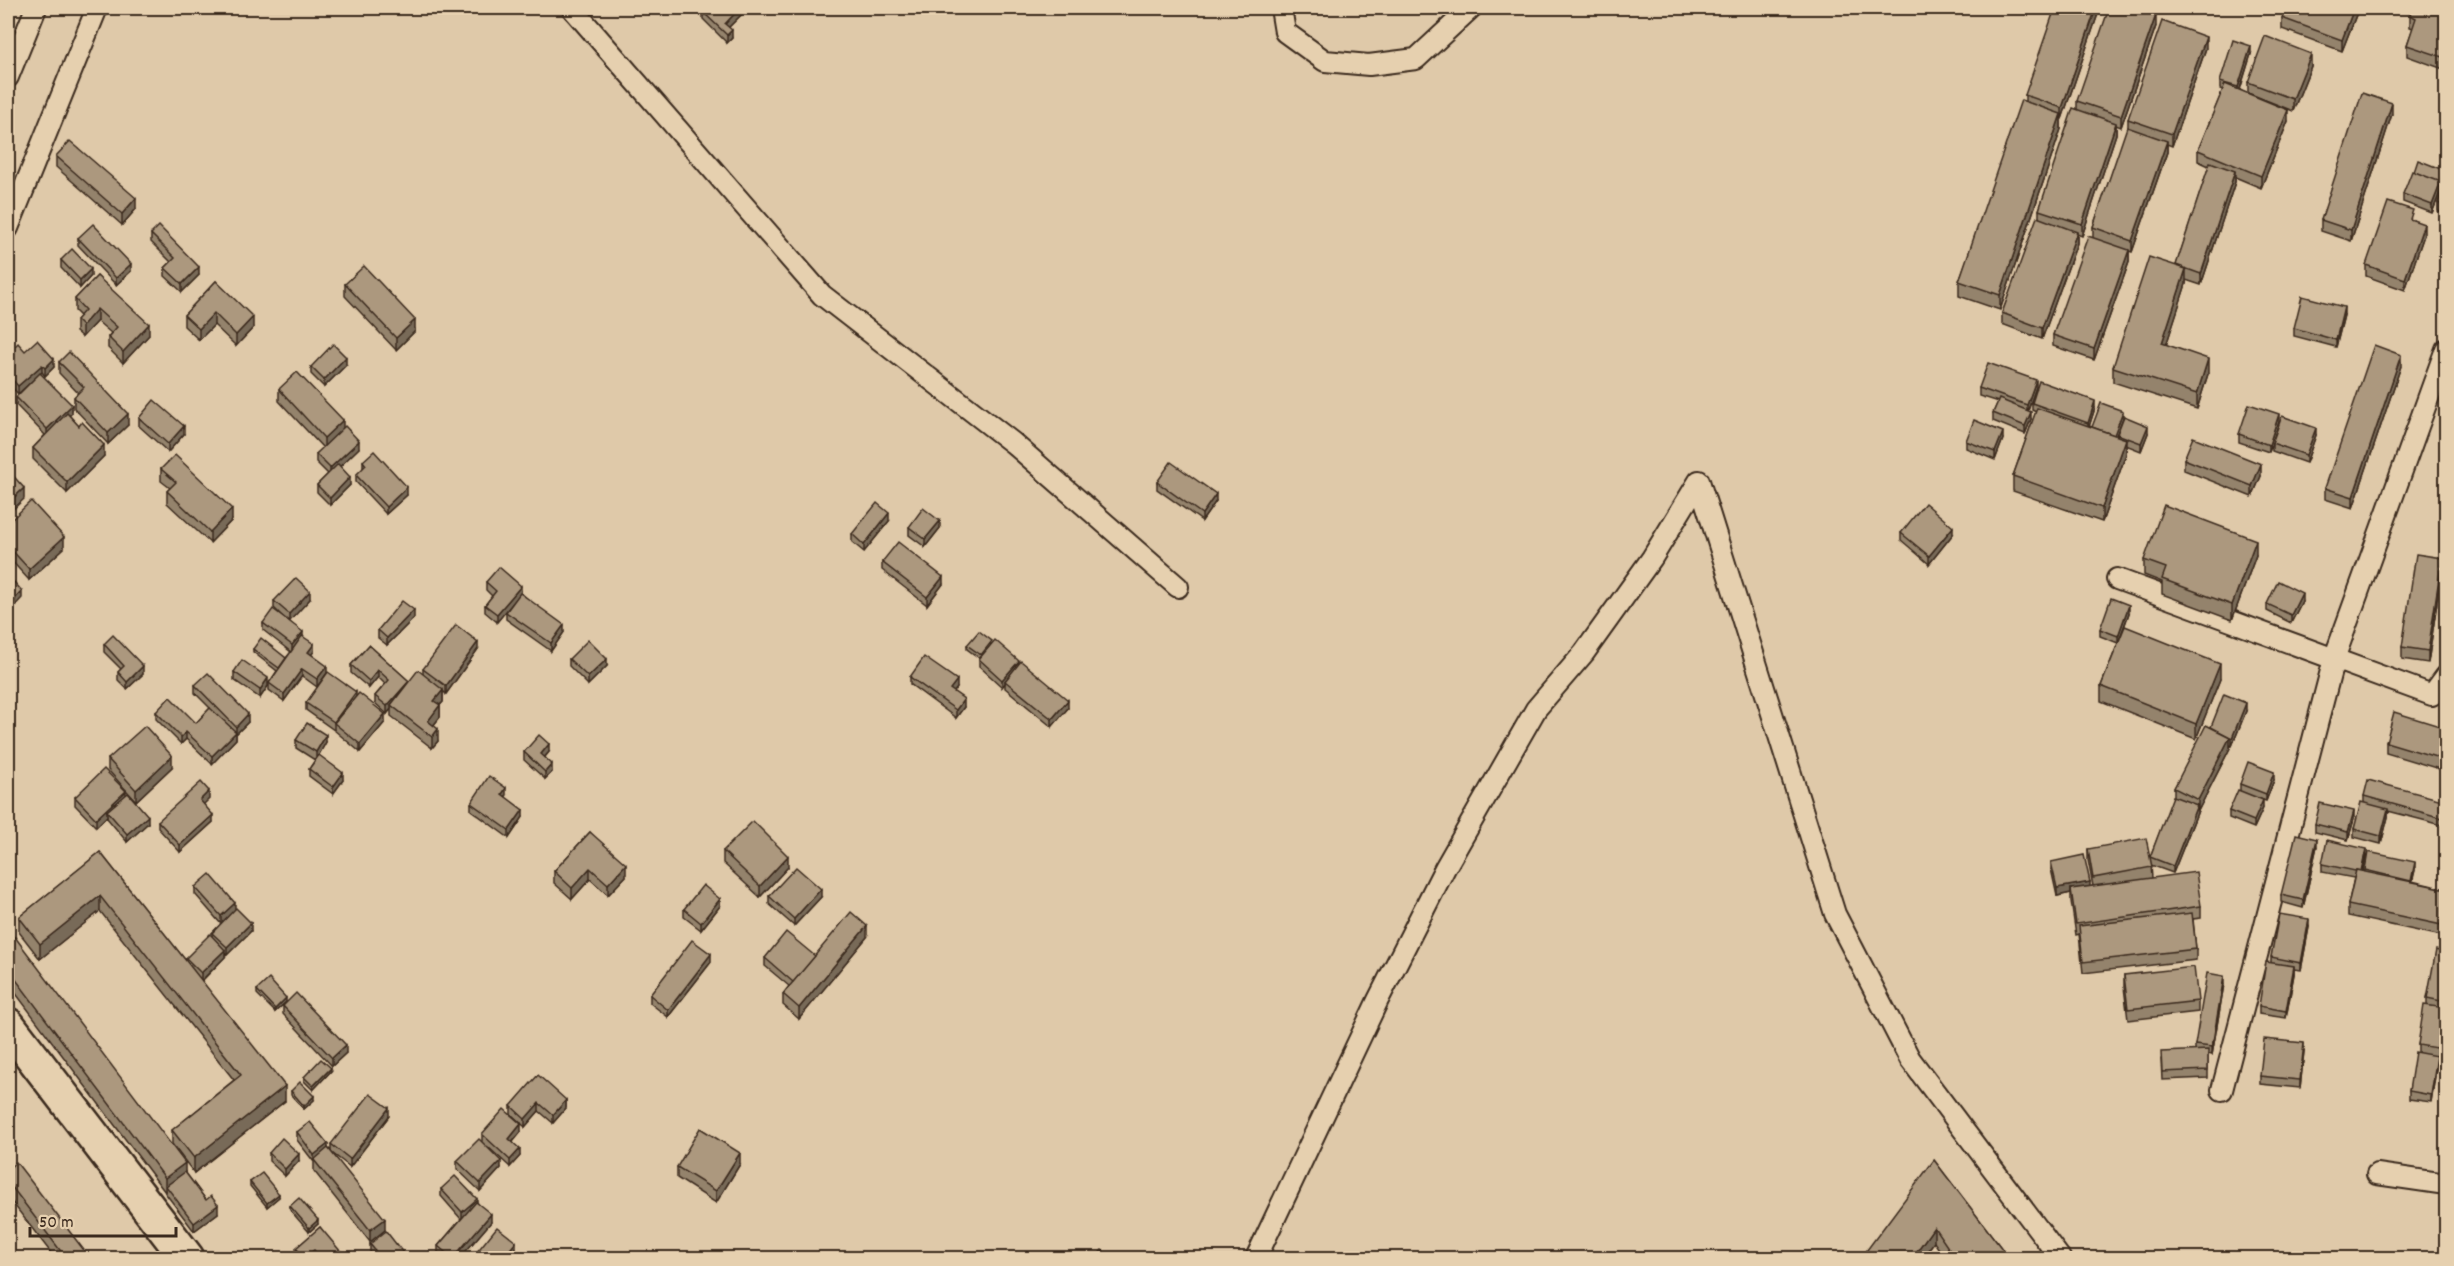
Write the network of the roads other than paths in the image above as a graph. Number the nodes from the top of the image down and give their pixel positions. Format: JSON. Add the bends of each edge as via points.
{"nodes":[{"id":1,"x":36,"y":8,"type":"edge"},
{"id":2,"x":97,"y":8,"type":"edge"},
{"id":3,"x":572,"y":8,"type":"edge"},
{"id":4,"x":1281,"y":8,"type":"edge"},
{"id":5,"x":1471,"y":8,"type":"edge"},
{"id":6,"x":8,"y":78,"type":"edge"},
{"id":7,"x":8,"y":228,"type":"edge"},
{"id":8,"x":2446,"y":349,"type":"edge"},
{"id":9,"x":2117,"y":579,"type":"dead end"},
{"id":10,"x":1178,"y":587,"type":"dead end"},
{"id":11,"x":2334,"y":659,"type":"junction"},
{"id":12,"x":2446,"y":676,"type":"edge"},
{"id":13,"x":8,"y":1025,"type":"edge"},
{"id":14,"x":2222,"y":1090,"type":"dead end"},
{"id":15,"x":2377,"y":1174,"type":"dead end"},
{"id":16,"x":2446,"y":1184,"type":"edge"},
{"id":17,"x":187,"y":1258,"type":"edge"},
{"id":18,"x":1256,"y":1258,"type":"edge"},
{"id":19,"x":2060,"y":1258,"type":"edge"}],
"edges":[{"from":1,"to":6,"type":"street"},
{"from":2,"to":7,"type":"street"},
{"from":3,"to":10,"type":"street","via":[[822,295],[1012,443]]},
{"from":4,"to":5,"type":"street","via":[[1285,32],[1324,60],[1369,65],[1416,59]]},
{"from":8,"to":11,"type":"street"},
{"from":9,"to":11,"type":"street"},
{"from":11,"to":12,"type":"street","via":[[2432,694]]},
{"from":11,"to":14,"type":"street"},
{"from":13,"to":17,"type":"highway"},
{"from":15,"to":16,"type":"street"},
{"from":18,"to":19,"type":"street","via":[[1445,867],[1536,709],[1584,653],[1699,481],[1835,914],[1910,1059]]}]}
